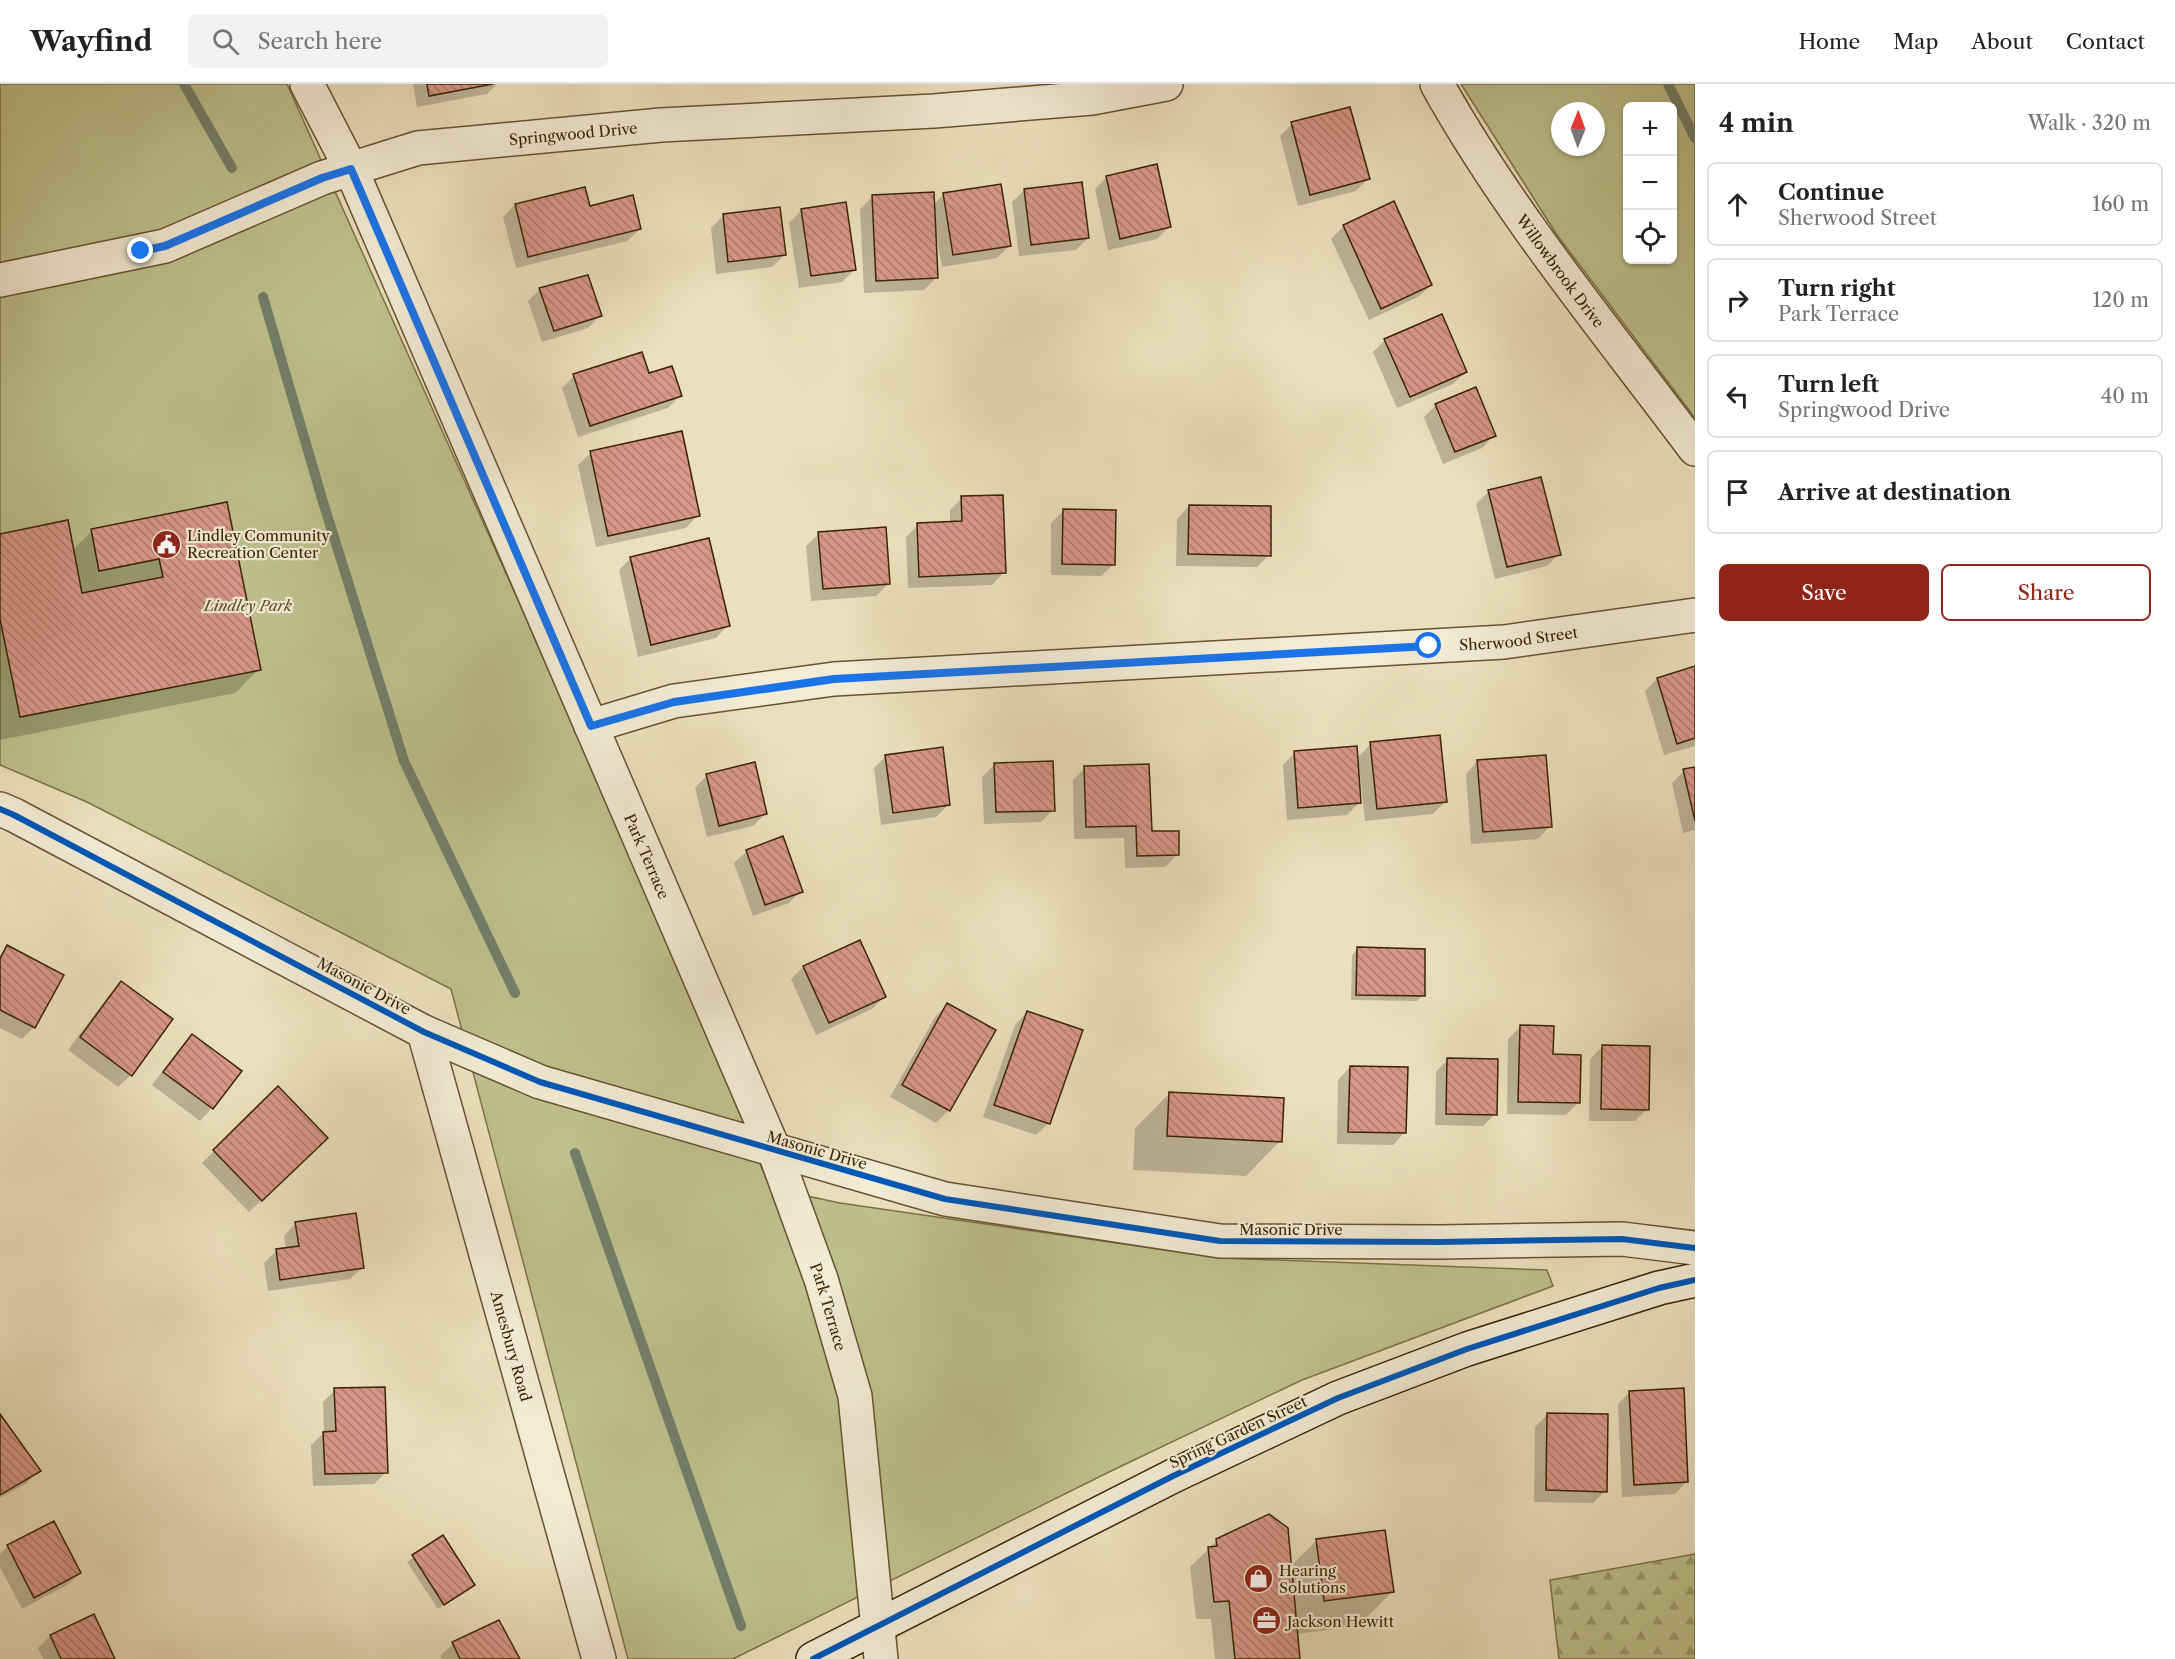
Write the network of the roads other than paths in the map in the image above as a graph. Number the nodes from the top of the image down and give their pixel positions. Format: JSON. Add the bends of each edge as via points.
{"nodes":[{"id":1,"x":307,"y":84,"type":"edge"},
{"id":2,"x":1166,"y":84,"type":"edge"},
{"id":3,"x":1437,"y":84,"type":"edge"},
{"id":4,"x":351,"y":169,"type":"junction"},
{"id":5,"x":0,"y":280,"type":"edge"},
{"id":6,"x":1695,"y":449,"type":"edge"},
{"id":7,"x":1695,"y":615,"type":"edge"},
{"id":8,"x":591,"y":726,"type":"junction"},
{"id":9,"x":0,"y":809,"type":"edge"},
{"id":10,"x":424,"y":1032,"type":"junction"},
{"id":11,"x":774,"y":1150,"type":"junction"},
{"id":12,"x":1695,"y":1248,"type":"edge"},
{"id":13,"x":1695,"y":1280,"type":"edge"},
{"id":14,"x":878,"y":1627,"type":"junction"},
{"id":15,"x":599,"y":1659,"type":"edge"},
{"id":16,"x":813,"y":1659,"type":"edge"},
{"id":17,"x":881,"y":1659,"type":"edge"}],
"edges":[{"from":1,"to":4,"type":"street","name":"Park Terrace"},
{"from":2,"to":4,"type":"street","name":"Springwood Drive","via":[[1092,98],[956,110],[661,125],[418,148]]},
{"from":3,"to":6,"type":"street","name":"Willowbrook Drive","via":[[1462,130],[1544,247]]},
{"from":4,"to":5,"type":"street","name":"Springwood Drive","via":[[165,246]]},
{"from":4,"to":8,"type":"street","name":"Park Terrace"},
{"from":7,"to":8,"type":"street","name":"Sherwood Street","via":[[1504,642],[834,679],[674,702]]},
{"from":8,"to":11,"type":"street","name":"Park Terrace"},
{"from":9,"to":10,"type":"street","name":"Masonic Drive"},
{"from":10,"to":11,"type":"street","name":"Masonic Drive","via":[[540,1082]]},
{"from":10,"to":15,"type":"street","name":"Amesbury Road"},
{"from":11,"to":12,"type":"street","name":"Masonic Drive","via":[[945,1199],[1220,1241],[1622,1239]]},
{"from":11,"to":14,"type":"street","name":"Park Terrace","via":[[821,1279],[855,1396]]},
{"from":13,"to":14,"type":"street","name":"Spring Garden Street","via":[[1467,1349],[1338,1398],[1173,1476]]},
{"from":14,"to":16,"type":"street","name":"Spring Garden Street"},
{"from":14,"to":17,"type":"street","name":"Park Terrace"}]}
